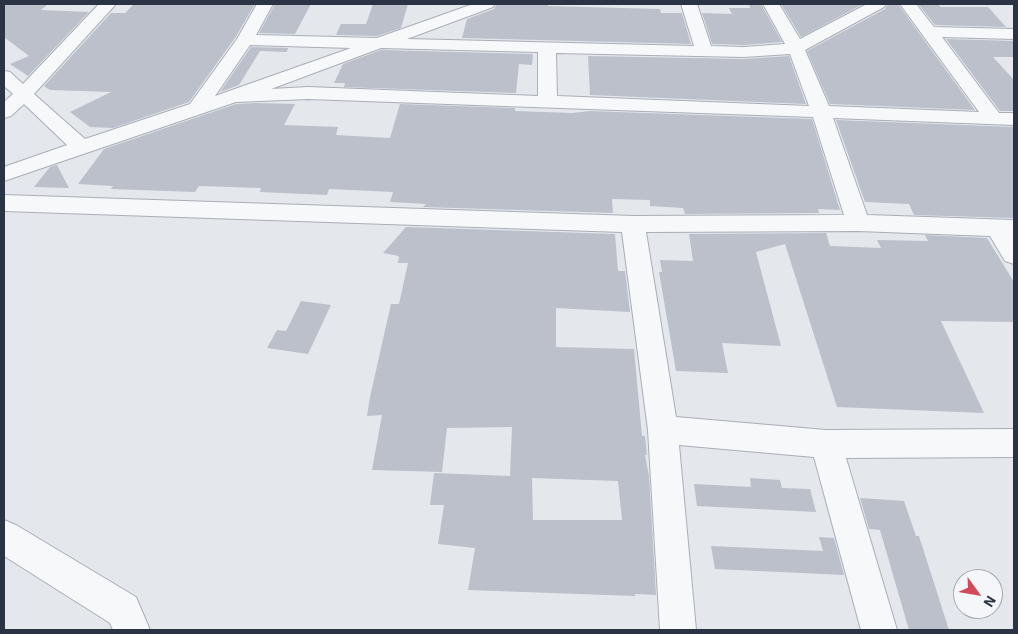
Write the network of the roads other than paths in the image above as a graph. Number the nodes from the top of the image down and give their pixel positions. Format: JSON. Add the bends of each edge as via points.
{"nodes":[{"id":1,"x":108,"y":4,"type":"edge"},
{"id":2,"x":265,"y":4,"type":"edge"},
{"id":3,"x":487,"y":4,"type":"edge"},
{"id":4,"x":684,"y":4,"type":"edge"},
{"id":5,"x":772,"y":4,"type":"edge"},
{"id":6,"x":878,"y":4,"type":"edge"},
{"id":7,"x":908,"y":4,"type":"edge"},
{"id":8,"x":930,"y":32,"type":"junction"},
{"id":9,"x":1014,"y":34,"type":"edge"},
{"id":10,"x":245,"y":40,"type":"junction"},
{"id":11,"x":375,"y":43,"type":"junction"},
{"id":12,"x":796,"y":48,"type":"junction"},
{"id":13,"x":547,"y":49,"type":"junction"},
{"id":14,"x":704,"y":51,"type":"junction"},
{"id":15,"x":4,"y":76,"type":"edge"},
{"id":16,"x":25,"y":93,"type":"junction"},
{"id":17,"x":234,"y":96,"type":"junction"},
{"id":18,"x":548,"y":102,"type":"junction"},
{"id":19,"x":198,"y":107,"type":"junction"},
{"id":20,"x":821,"y":111,"type":"junction"},
{"id":21,"x":4,"y":112,"type":"edge"},
{"id":22,"x":994,"y":118,"type":"junction"},
{"id":23,"x":1014,"y":119,"type":"edge"},
{"id":24,"x":80,"y":146,"type":"junction"},
{"id":25,"x":4,"y":174,"type":"edge"},
{"id":26,"x":4,"y":203,"type":"edge"},
{"id":27,"x":858,"y":223,"type":"junction"},
{"id":28,"x":633,"y":224,"type":"junction"},
{"id":29,"x":1006,"y":227,"type":"edge"},
{"id":30,"x":1014,"y":255,"type":"edge"},
{"id":31,"x":663,"y":430,"type":"junction"},
{"id":32,"x":1014,"y":443,"type":"edge"},
{"id":33,"x":826,"y":444,"type":"junction"},
{"id":34,"x":4,"y":537,"type":"edge"},
{"id":35,"x":132,"y":630,"type":"edge"},
{"id":36,"x":678,"y":630,"type":"edge"},
{"id":37,"x":879,"y":630,"type":"edge"}],
"edges":[{"from":1,"to":16,"type":"street"},
{"from":2,"to":10,"type":"street"},
{"from":3,"to":11,"type":"street"},
{"from":4,"to":14,"type":"street"},
{"from":5,"to":12,"type":"street"},
{"from":6,"to":12,"type":"street"},
{"from":7,"to":8,"type":"street"},
{"from":8,"to":9,"type":"street"},
{"from":8,"to":22,"type":"street"},
{"from":10,"to":11,"type":"street"},
{"from":10,"to":19,"type":"street"},
{"from":11,"to":13,"type":"street"},
{"from":11,"to":17,"type":"street"},
{"from":12,"to":14,"type":"street"},
{"from":12,"to":20,"type":"street"},
{"from":13,"to":14,"type":"street"},
{"from":13,"to":18,"type":"street"},
{"from":15,"to":16,"type":"street"},
{"from":16,"to":21,"type":"street"},
{"from":16,"to":24,"type":"street"},
{"from":17,"to":18,"type":"street","via":[[308,93]]},
{"from":17,"to":19,"type":"street"},
{"from":18,"to":20,"type":"street"},
{"from":19,"to":24,"type":"street"},
{"from":20,"to":22,"type":"street"},
{"from":20,"to":27,"type":"street"},
{"from":22,"to":23,"type":"street"},
{"from":24,"to":25,"type":"street"},
{"from":26,"to":28,"type":"street"},
{"from":27,"to":28,"type":"street"},
{"from":27,"to":29,"type":"street"},
{"from":28,"to":31,"type":"street"},
{"from":29,"to":30,"type":"street"},
{"from":31,"to":33,"type":"street"},
{"from":31,"to":36,"type":"street"},
{"from":32,"to":33,"type":"street"},
{"from":33,"to":37,"type":"street"},
{"from":34,"to":35,"type":"street","via":[[122,610]]}]}
